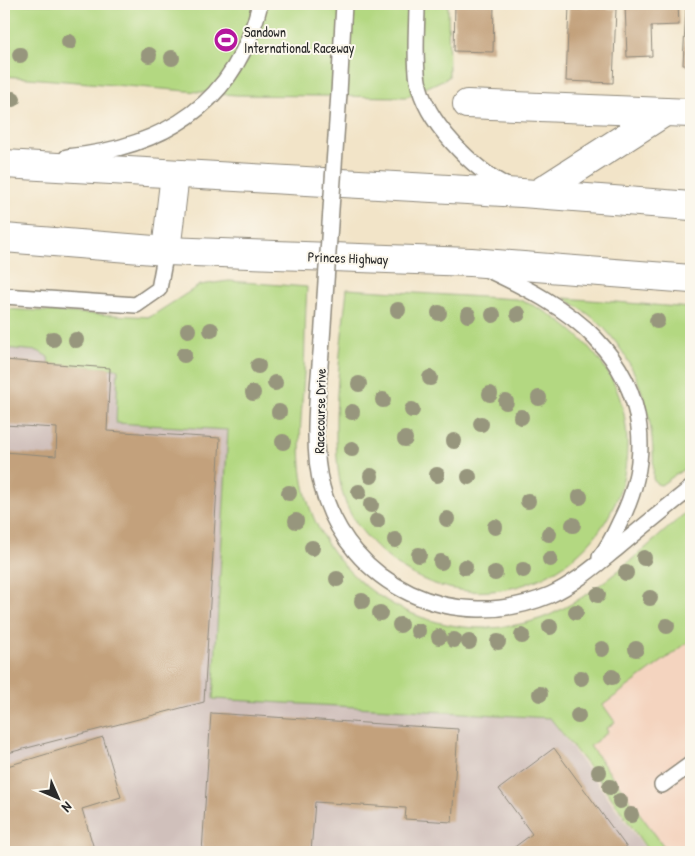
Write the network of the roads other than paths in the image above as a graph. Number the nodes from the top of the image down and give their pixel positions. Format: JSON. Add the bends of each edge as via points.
{"nodes":[{"id":1,"x":260,"y":4,"type":"edge"},
{"id":2,"x":344,"y":4,"type":"edge"},
{"id":3,"x":417,"y":4,"type":"edge"},
{"id":4,"x":467,"y":104,"type":"dead end"},
{"id":5,"x":678,"y":113,"type":"edge"},
{"id":6,"x":4,"y":164,"type":"edge"},
{"id":7,"x":175,"y":174,"type":"junction"},
{"id":8,"x":530,"y":194,"type":"junction"},
{"id":9,"x":691,"y":206,"type":"edge"},
{"id":10,"x":4,"y":238,"type":"edge"},
{"id":11,"x":166,"y":251,"type":"junction"},
{"id":12,"x":471,"y":262,"type":"junction"},
{"id":13,"x":691,"y":279,"type":"edge"},
{"id":14,"x":4,"y":296,"type":"edge"},
{"id":15,"x":691,"y":488,"type":"edge"},
{"id":16,"x":588,"y":571,"type":"junction"},
{"id":17,"x":691,"y":764,"type":"edge"},
{"id":18,"x":662,"y":785,"type":"dead end"}],
"edges":[{"from":1,"to":6,"type":"lane","via":[[241,58],[206,105],[192,114],[164,131],[85,156]]},
{"from":2,"to":16,"type":"lane","name":"Racecourse Drive","bridge":true,"via":[[317,442],[321,485],[334,521],[353,550],[373,570],[407,592],[465,609],[518,606],[551,594]]},
{"from":3,"to":8,"type":"lane","via":[[418,82],[427,106],[465,156],[499,183]]},
{"from":4,"to":5,"type":"main road"},
{"from":5,"to":8,"type":"main road"},
{"from":6,"to":7,"type":"main road"},
{"from":7,"to":8,"type":"main road"},
{"from":7,"to":11,"type":"main road"},
{"from":8,"to":9,"type":"main road"},
{"from":10,"to":11,"type":"main road","name":"Princes Highway"},
{"from":11,"to":12,"type":"main road","name":"Princes Highway"},
{"from":11,"to":14,"type":"lane","via":[[159,289],[136,305]]},
{"from":12,"to":13,"type":"main road","name":"Princes Highway"},
{"from":12,"to":16,"type":"lane","name":"Racecourse Drive","via":[[530,292],[575,320],[606,350],[629,389],[638,430],[638,476],[617,529],[603,554]]},
{"from":15,"to":16,"type":"lane","name":"Racecourse Drive"},
{"from":17,"to":18,"type":"lane"}]}
